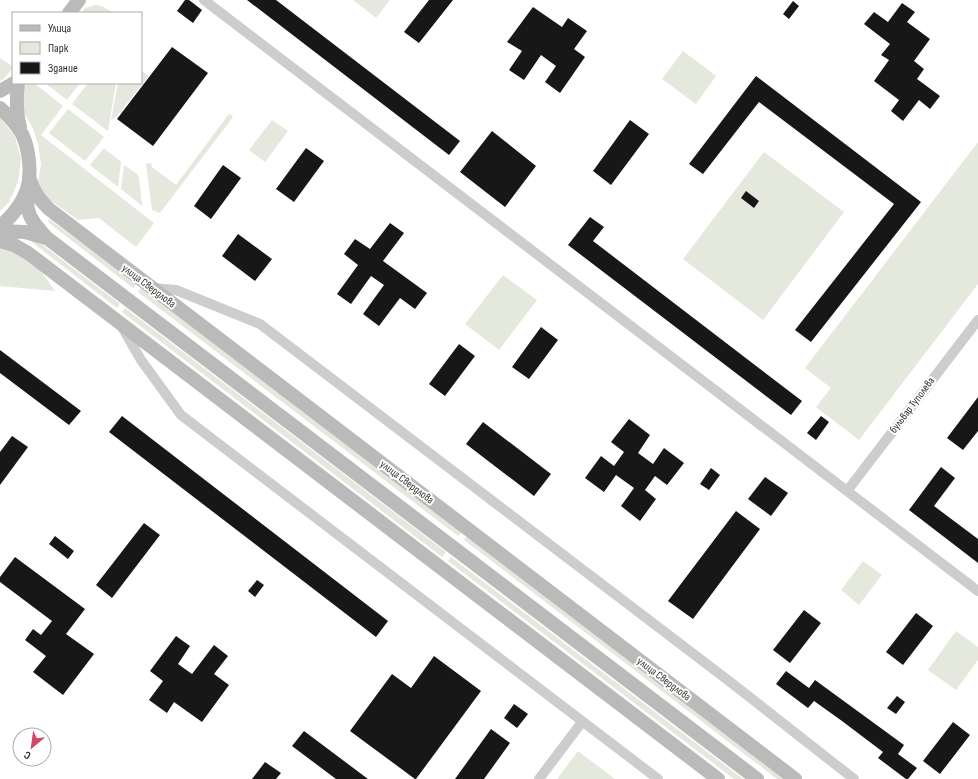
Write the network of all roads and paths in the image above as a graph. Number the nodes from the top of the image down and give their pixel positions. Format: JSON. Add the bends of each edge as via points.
{"nodes":[{"id":1,"x":79,"y":0,"type":"edge"},
{"id":2,"x":204,"y":0,"type":"edge"},
{"id":3,"x":70,"y":12,"type":"edge"},
{"id":4,"x":12,"y":84,"type":"edge"},
{"id":5,"x":18,"y":84,"type":"edge"},
{"id":6,"x":0,"y":90,"type":"edge"},
{"id":7,"x":0,"y":108,"type":"edge"},
{"id":8,"x":22,"y":135,"type":"junction"},
{"id":9,"x":28,"y":183,"type":"junction"},
{"id":10,"x":0,"y":226,"type":"edge"},
{"id":11,"x":0,"y":231,"type":"edge"},
{"id":12,"x":47,"y":238,"type":"junction"},
{"id":13,"x":0,"y":241,"type":"edge"},
{"id":14,"x":152,"y":288,"type":"junction"},
{"id":15,"x":978,"y":320,"type":"edge"},
{"id":16,"x":121,"y":325,"type":"junction"},
{"id":17,"x":847,"y":491,"type":"junction"},
{"id":18,"x":978,"y":591,"type":"edge"},
{"id":19,"x":582,"y":722,"type":"junction"},
{"id":20,"x":539,"y":779,"type":"edge"},
{"id":21,"x":658,"y":779,"type":"edge"},
{"id":22,"x":718,"y":779,"type":"edge"},
{"id":23,"x":757,"y":779,"type":"edge"},
{"id":24,"x":795,"y":779,"type":"edge"},
{"id":25,"x":854,"y":779,"type":"edge"}],
"edges":[{"from":1,"to":3,"type":"main road"},
{"from":2,"to":17,"type":"street"},
{"from":4,"to":6,"type":"main road"},
{"from":5,"to":8,"type":"main road","via":[[16,111]]},
{"from":7,"to":8,"type":"main road"},
{"from":8,"to":9,"type":"main road","via":[[28,153]]},
{"from":9,"to":10,"type":"main road","via":[[19,204]]},
{"from":9,"to":12,"type":"main road","name":"улица Свердлова","via":[[28,214]]},
{"from":9,"to":14,"type":"main road","name":"улица Свердлова","via":[[49,209]]},
{"from":11,"to":12,"type":"main road","name":"улица Свердлова","via":[[25,232]]},
{"from":12,"to":23,"type":"main road","name":"улица Свердлова"},
{"from":13,"to":16,"type":"main road","via":[[28,253]]},
{"from":14,"to":24,"type":"main road","name":"улица Свердлова"},
{"from":14,"to":25,"type":"street","via":[[176,290],[260,324],[730,681]]},
{"from":15,"to":17,"type":"street","name":"бульвар Туполева"},
{"from":16,"to":19,"type":"street","via":[[141,360],[181,415]]},
{"from":16,"to":22,"type":"main road"},
{"from":17,"to":18,"type":"street"},
{"from":19,"to":20,"type":"street"},
{"from":19,"to":21,"type":"street"}]}
